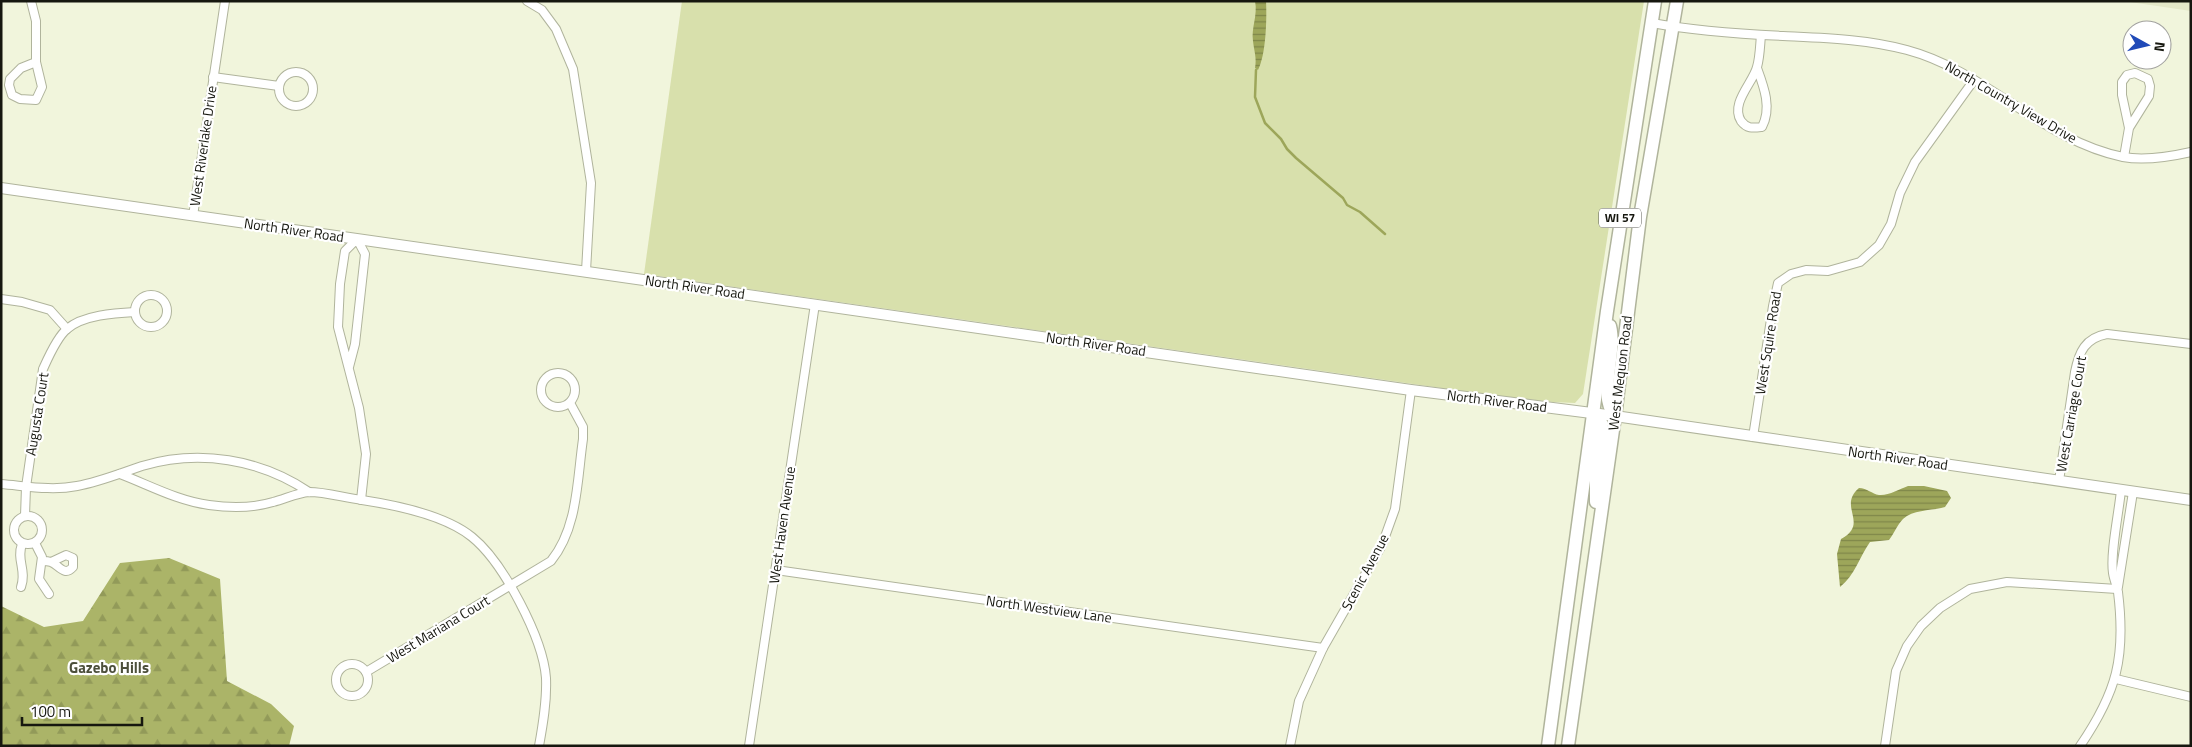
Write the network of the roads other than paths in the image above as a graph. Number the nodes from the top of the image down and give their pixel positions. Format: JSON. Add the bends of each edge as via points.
{"nodes":[{"id":1,"x":31,"y":1,"type":"edge"},
{"id":2,"x":225,"y":1,"type":"edge"},
{"id":3,"x":527,"y":1,"type":"edge"},
{"id":4,"x":1655,"y":1,"type":"edge"},
{"id":5,"x":1677,"y":1,"type":"edge"},
{"id":6,"x":1652,"y":22,"type":"junction"},
{"id":7,"x":1673,"y":27,"type":"junction"},
{"id":8,"x":1761,"y":35,"type":"junction"},
{"id":9,"x":36,"y":62,"type":"junction"},
{"id":10,"x":1757,"y":68,"type":"junction"},
{"id":11,"x":213,"y":77,"type":"junction"},
{"id":12,"x":1974,"y":80,"type":"junction"},
{"id":13,"x":278,"y":86,"type":"junction"},
{"id":14,"x":2129,"y":128,"type":"junction"},
{"id":15,"x":2191,"y":152,"type":"edge"},
{"id":16,"x":2124,"y":157,"type":"junction"},
{"id":17,"x":1,"y":188,"type":"edge"},
{"id":18,"x":193,"y":216,"type":"junction"},
{"id":19,"x":357,"y":239,"type":"junction"},
{"id":20,"x":586,"y":271,"type":"junction"},
{"id":21,"x":1,"y":299,"type":"edge"},
{"id":22,"x":815,"y":304,"type":"junction"},
{"id":23,"x":1607,"y":311,"type":"junction"},
{"id":24,"x":135,"y":312,"type":"junction"},
{"id":25,"x":67,"y":328,"type":"junction"},
{"id":26,"x":2191,"y":344,"type":"edge"},
{"id":27,"x":349,"y":367,"type":"junction"},
{"id":28,"x":1411,"y":390,"type":"junction"},
{"id":29,"x":570,"y":403,"type":"junction"},
{"id":30,"x":1594,"y":413,"type":"junction"},
{"id":31,"x":1615,"y":416,"type":"junction"},
{"id":32,"x":1753,"y":437,"type":"junction"},
{"id":33,"x":120,"y":474,"type":"junction"},
{"id":34,"x":2059,"y":481,"type":"junction"},
{"id":35,"x":1,"y":484,"type":"edge"},
{"id":36,"x":26,"y":486,"type":"junction"},
{"id":37,"x":2121,"y":490,"type":"junction"},
{"id":38,"x":309,"y":492,"type":"junction"},
{"id":39,"x":2133,"y":492,"type":"junction"},
{"id":40,"x":361,"y":500,"type":"junction"},
{"id":41,"x":2191,"y":500,"type":"edge"},
{"id":42,"x":25,"y":516,"type":"junction"},
{"id":43,"x":1599,"y":527,"type":"junction"},
{"id":44,"x":36,"y":543,"type":"junction"},
{"id":45,"x":22,"y":544,"type":"junction"},
{"id":46,"x":42,"y":561,"type":"junction"},
{"id":47,"x":51,"y":562,"type":"dead end"},
{"id":48,"x":776,"y":570,"type":"junction"},
{"id":49,"x":510,"y":585,"type":"junction"},
{"id":50,"x":21,"y":587,"type":"dead end"},
{"id":51,"x":2117,"y":589,"type":"junction"},
{"id":52,"x":49,"y":594,"type":"dead end"},
{"id":53,"x":1323,"y":648,"type":"junction"},
{"id":54,"x":366,"y":672,"type":"junction"},
{"id":55,"x":2116,"y":679,"type":"junction"},
{"id":56,"x":2191,"y":697,"type":"edge"},
{"id":57,"x":539,"y":746,"type":"edge"},
{"id":58,"x":749,"y":746,"type":"edge"},
{"id":59,"x":1290,"y":746,"type":"edge"},
{"id":60,"x":1548,"y":746,"type":"edge"},
{"id":61,"x":1568,"y":746,"type":"edge"},
{"id":62,"x":1885,"y":746,"type":"edge"},
{"id":63,"x":2080,"y":746,"type":"edge"}],
"edges":[{"from":1,"to":9,"type":"street","via":[[36,21]]},
{"from":2,"to":11,"type":"street","name":"West Riverlake Drive"},
{"from":3,"to":20,"type":"street","via":[[542,10],[556,29],[573,70],[590,178]]},
{"from":4,"to":6,"type":"main road","name":"West Mequon Road","number":"WI 57"},
{"from":5,"to":7,"type":"main road","name":"West Mequon Road","number":"WI 57"},
{"from":6,"to":7,"type":"street","name":"North Country View Drive"},
{"from":6,"to":23,"type":"main road","name":"West Mequon Road","number":"WI 57"},
{"from":7,"to":8,"type":"street","name":"North Country View Drive"},
{"from":7,"to":31,"type":"main road","name":"West Mequon Road","number":"WI 57","via":[[1640,217]]},
{"from":8,"to":10,"type":"street"},
{"from":8,"to":12,"type":"street","name":"North Country View Drive","via":[[1851,40],[1908,50],[1946,64]]},
{"from":9,"to":9,"type":"street","via":[[21,68],[10,79],[12,95],[36,100],[40,95],[42,80]]},
{"from":10,"to":10,"type":"street","via":[[1766,97],[1767,118],[1762,127],[1751,129],[1738,117],[1744,91]]},
{"from":11,"to":13,"type":"street"},
{"from":11,"to":18,"type":"street","name":"West Riverlake Drive"},
{"from":12,"to":16,"type":"street","name":"North Country View Drive","via":[[2082,144]]},
{"from":12,"to":32,"type":"street","name":"West Squire Road","via":[[1915,162],[1900,193],[1891,224],[1879,245],[1860,262],[1828,271],[1806,270],[1778,283]]},
{"from":13,"to":13,"type":"street","via":[[280,98],[289,106],[301,106],[311,99],[313,93],[312,82],[299,72],[284,76]]},
{"from":14,"to":14,"type":"street","via":[[2150,91],[2148,79],[2135,73],[2127,75],[2121,85]]},
{"from":14,"to":16,"type":"street"},
{"from":15,"to":16,"type":"street","name":"North Country View Drive","via":[[2164,158]]},
{"from":17,"to":18,"type":"street","name":"North River Road"},
{"from":18,"to":19,"type":"street","name":"North River Road"},
{"from":19,"to":20,"type":"street","name":"North River Road"},
{"from":19,"to":27,"type":"street","via":[[365,254],[355,344]]},
{"from":19,"to":27,"type":"street","via":[[345,251],[340,284],[338,327]]},
{"from":20,"to":22,"type":"street","name":"North River Road"},
{"from":21,"to":25,"type":"street","via":[[50,310]]},
{"from":22,"to":28,"type":"street","name":"North River Road"},
{"from":22,"to":48,"type":"street","name":"West Haven Avenue"},
{"from":23,"to":30,"type":"main road","name":"West Mequon Road","number":"WI 57"},
{"from":23,"to":31,"type":"main road","via":[[1612,355],[1606,400]]},
{"from":24,"to":24,"type":"street","via":[[148,326],[159,325],[167,312],[161,298],[151,295],[138,302]]},
{"from":24,"to":25,"type":"street","via":[[104,314]]},
{"from":25,"to":36,"type":"street","name":"Augusta Court","via":[[43,369]]},
{"from":26,"to":34,"type":"street","name":"West Carriage Court","via":[[2107,334],[2097,336],[2083,346],[2075,372]]},
{"from":27,"to":40,"type":"street","via":[[366,454]]},
{"from":28,"to":30,"type":"street","name":"North River Road"},
{"from":28,"to":53,"type":"street","name":"Scenic Avenue","via":[[1395,509],[1382,545]]},
{"from":29,"to":29,"type":"street","via":[[575,387],[569,377],[558,373],[548,377],[542,391],[546,401],[554,407]]},
{"from":29,"to":49,"type":"street","name":"West Mariana Court","via":[[583,427],[571,525],[562,548],[551,561]]},
{"from":30,"to":31,"type":"street","name":"North River Road"},
{"from":30,"to":43,"type":"main road","via":[[1601,422],[1602,431],[1596,472]]},
{"from":30,"to":60,"type":"main road","name":"West Mequon Road","number":"WI 57"},
{"from":31,"to":32,"type":"street","name":"North River Road"},
{"from":31,"to":43,"type":"main road","name":"West Mequon Road","number":"WI 57"},
{"from":32,"to":34,"type":"street","name":"North River Road"},
{"from":33,"to":36,"type":"street","via":[[78,486]]},
{"from":33,"to":38,"type":"street","via":[[174,496],[209,505],[256,506]]},
{"from":33,"to":38,"type":"street","via":[[182,459],[236,461],[288,478]]},
{"from":34,"to":37,"type":"street","name":"North River Road"},
{"from":35,"to":36,"type":"street"},
{"from":36,"to":42,"type":"street","name":"Augusta Court"},
{"from":37,"to":39,"type":"street","name":"North River Road"},
{"from":37,"to":51,"type":"street","via":[[2113,559]]},
{"from":38,"to":40,"type":"street"},
{"from":39,"to":41,"type":"street","name":"North River Road"},
{"from":39,"to":51,"type":"street"},
{"from":40,"to":49,"type":"street","via":[[436,518],[471,536],[494,560]]},
{"from":42,"to":44,"type":"street","via":[[35,518],[41,525],[42,535]]},
{"from":42,"to":45,"type":"street","via":[[17,520],[13,528],[15,538]]},
{"from":43,"to":61,"type":"main road","name":"West Mequon Road","number":"WI 57"},
{"from":44,"to":45,"type":"street"},
{"from":44,"to":46,"type":"street"},
{"from":45,"to":50,"type":"street","via":[[19,555],[24,575]]},
{"from":46,"to":47,"type":"street"},
{"from":46,"to":52,"type":"street","via":[[39,580]]},
{"from":48,"to":53,"type":"street","name":"North Westview Lane"},
{"from":48,"to":58,"type":"street","name":"West Haven Avenue"},
{"from":49,"to":54,"type":"street","name":"West Mariana Court"},
{"from":49,"to":57,"type":"street","via":[[542,658],[546,678]]},
{"from":51,"to":55,"type":"street","via":[[2121,628]]},
{"from":51,"to":62,"type":"street","via":[[2007,582],[1970,589],[1940,608],[1921,626],[1907,646],[1896,671]]},
{"from":53,"to":59,"type":"street","name":"Scenic Avenue","via":[[1299,701]]},
{"from":54,"to":54,"type":"street","via":[[357,665],[346,665],[336,677],[337,688],[350,697],[360,695],[368,682]]},
{"from":55,"to":56,"type":"street"},
{"from":55,"to":63,"type":"street","via":[[2106,703]]}]}
